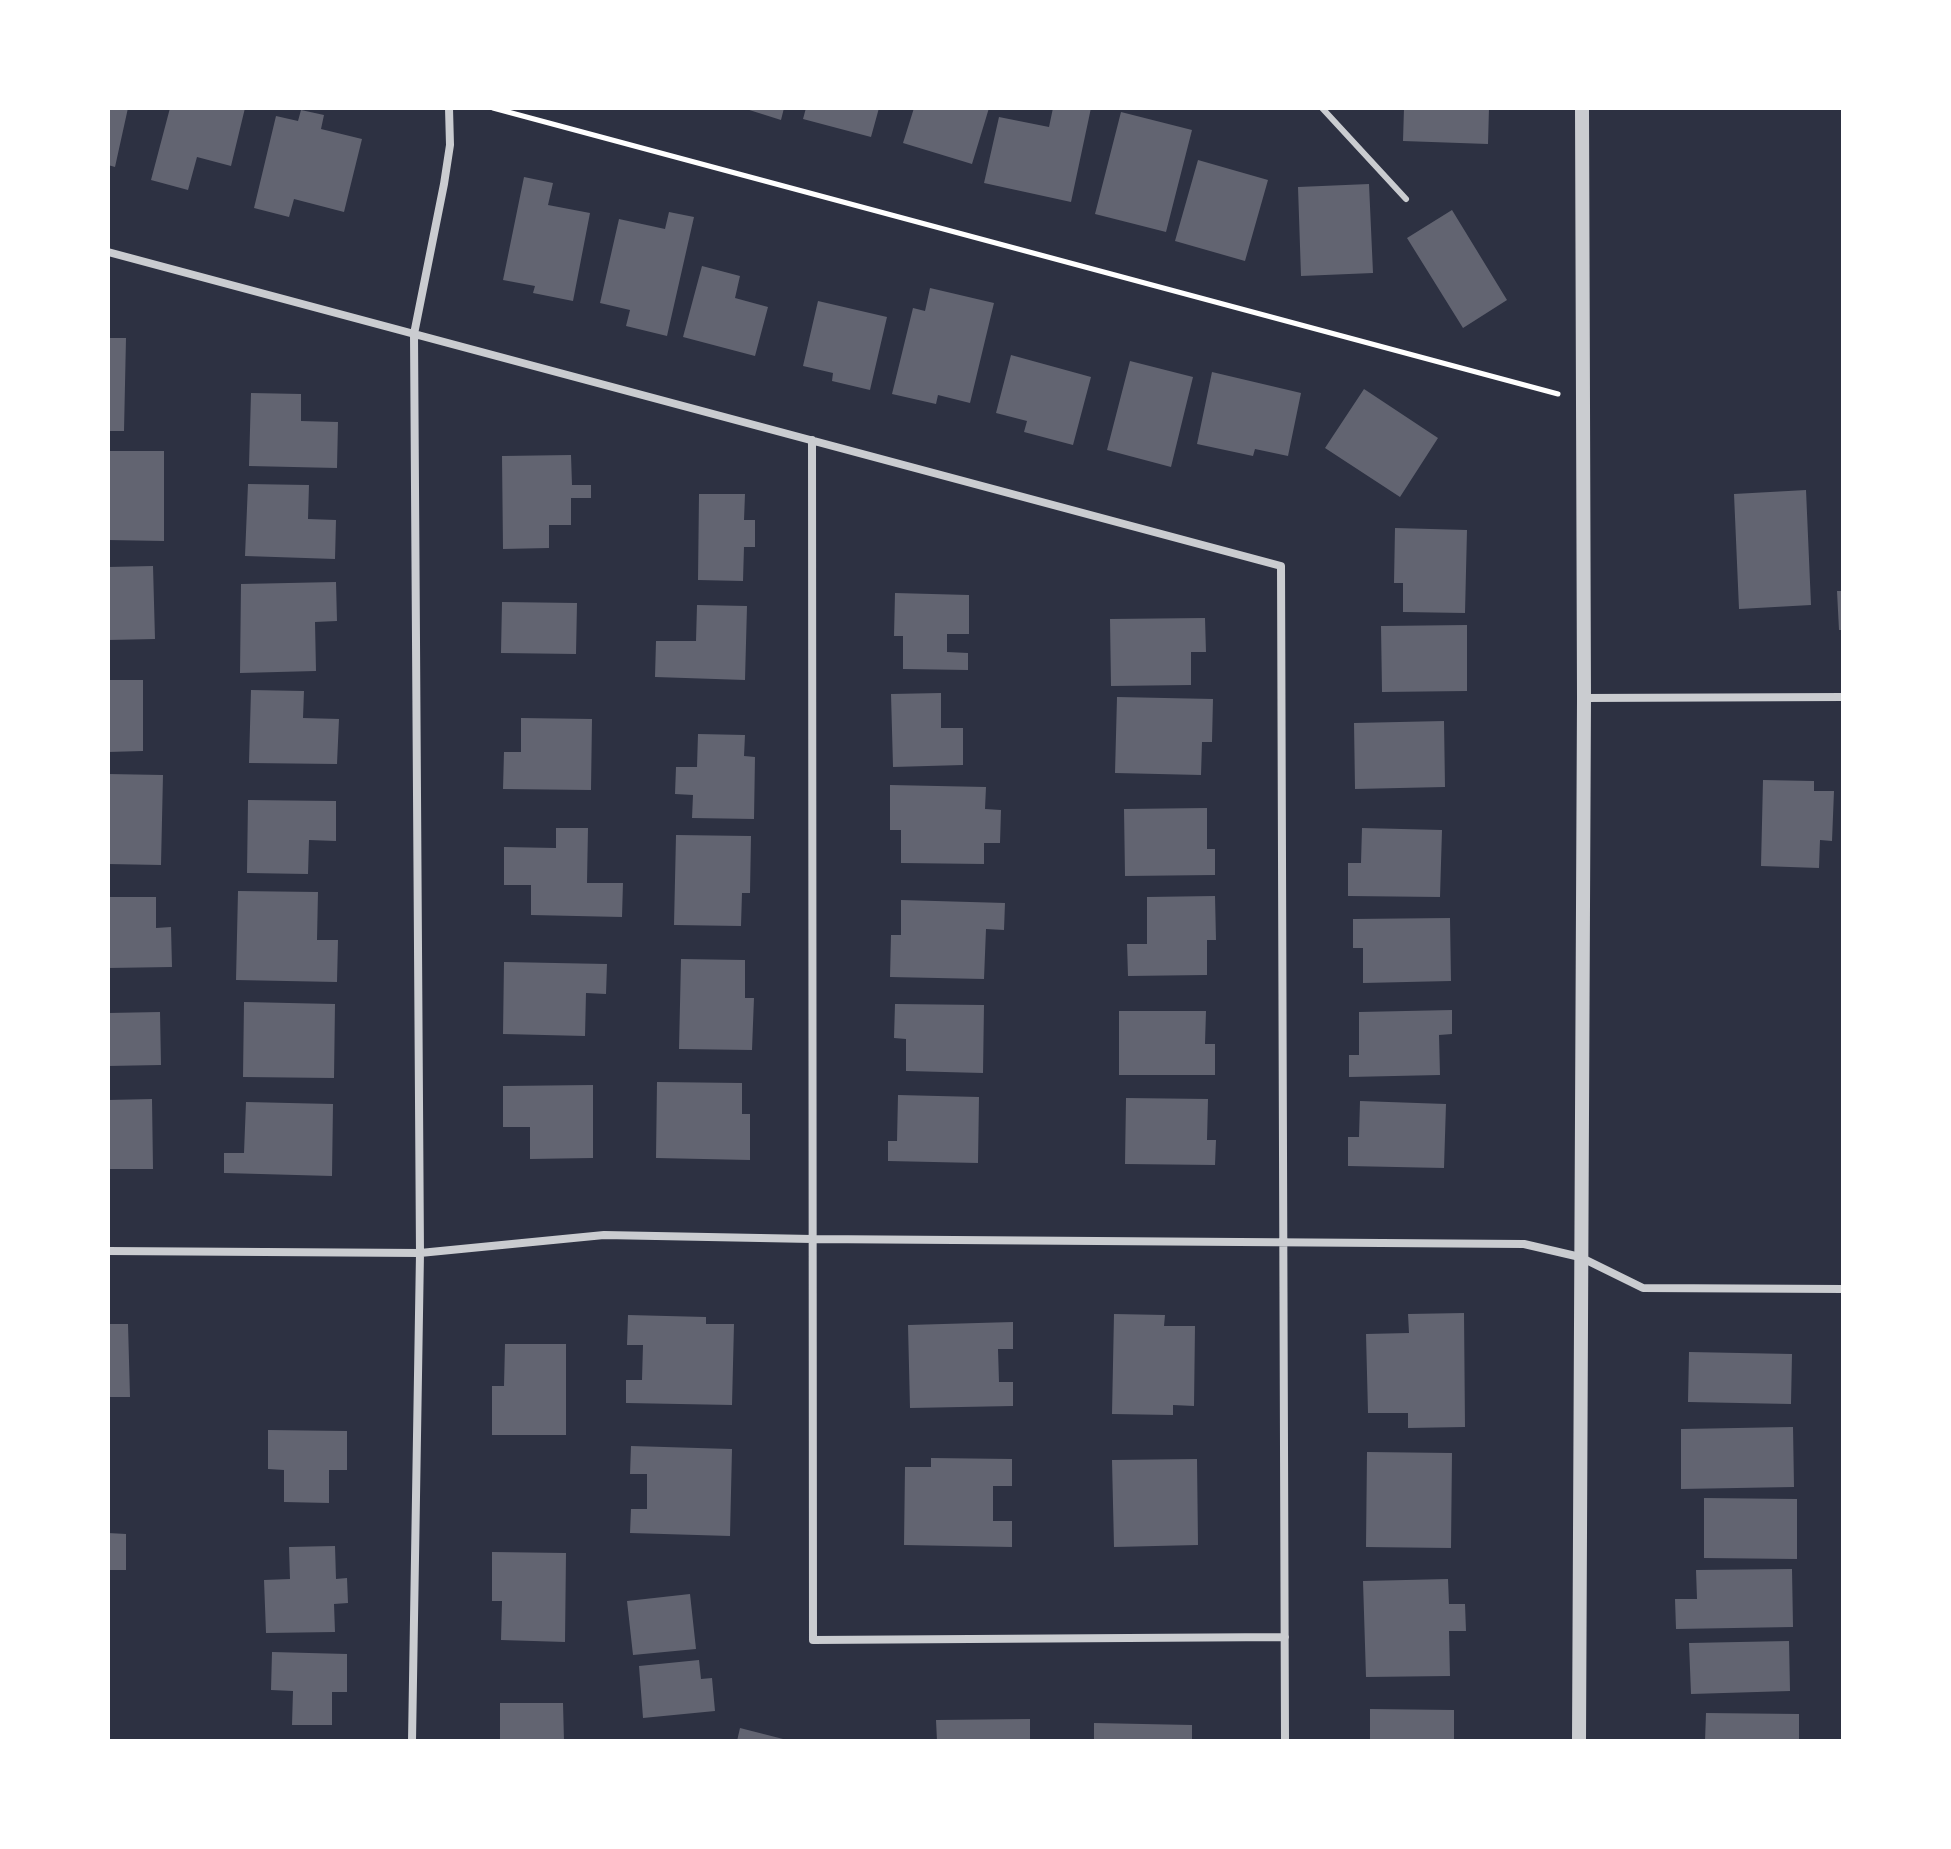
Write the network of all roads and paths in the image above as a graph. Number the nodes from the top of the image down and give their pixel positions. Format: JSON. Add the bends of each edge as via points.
{"nodes":[{"id":1,"x":449,"y":108,"type":"edge"},
{"id":2,"x":493,"y":108,"type":"edge"},
{"id":3,"x":1322,"y":108,"type":"edge"},
{"id":4,"x":1582,"y":108,"type":"edge"},
{"id":5,"x":1406,"y":199,"type":"dead end"},
{"id":6,"x":108,"y":252,"type":"edge"},
{"id":7,"x":414,"y":334,"type":"junction"},
{"id":8,"x":1585,"y":401,"type":"junction"},
{"id":9,"x":812,"y":440,"type":"junction"},
{"id":10,"x":1843,"y":697,"type":"edge"},
{"id":11,"x":1584,"y":698,"type":"junction"},
{"id":12,"x":812,"y":1239,"type":"junction"},
{"id":13,"x":1285,"y":1241,"type":"junction"},
{"id":14,"x":108,"y":1251,"type":"edge"},
{"id":15,"x":420,"y":1253,"type":"junction"},
{"id":16,"x":1580,"y":1257,"type":"junction"},
{"id":17,"x":1843,"y":1289,"type":"edge"},
{"id":18,"x":1285,"y":1637,"type":"junction"},
{"id":19,"x":412,"y":1741,"type":"edge"},
{"id":20,"x":1285,"y":1741,"type":"edge"},
{"id":21,"x":1579,"y":1741,"type":"edge"}],
"edges":[{"from":1,"to":7,"type":"street","via":[[444,184]]},
{"from":2,"to":8,"type":"path"},
{"from":3,"to":5,"type":"lane"},
{"from":4,"to":8,"type":"street"},
{"from":6,"to":7,"type":"street"},
{"from":7,"to":9,"type":"street"},
{"from":7,"to":15,"type":"street"},
{"from":8,"to":11,"type":"street"},
{"from":9,"to":12,"type":"street"},
{"from":9,"to":13,"type":"street","via":[[1281,566]]},
{"from":10,"to":11,"type":"street"},
{"from":11,"to":16,"type":"street"},
{"from":12,"to":13,"type":"street"},
{"from":12,"to":15,"type":"street","via":[[604,1235]]},
{"from":12,"to":18,"type":"street","via":[[813,1640]]},
{"from":13,"to":16,"type":"street","via":[[1524,1244]]},
{"from":13,"to":18,"type":"street"},
{"from":14,"to":15,"type":"street"},
{"from":15,"to":19,"type":"street"},
{"from":16,"to":17,"type":"street","via":[[1643,1288]]},
{"from":16,"to":21,"type":"street"},
{"from":18,"to":20,"type":"street"}]}
